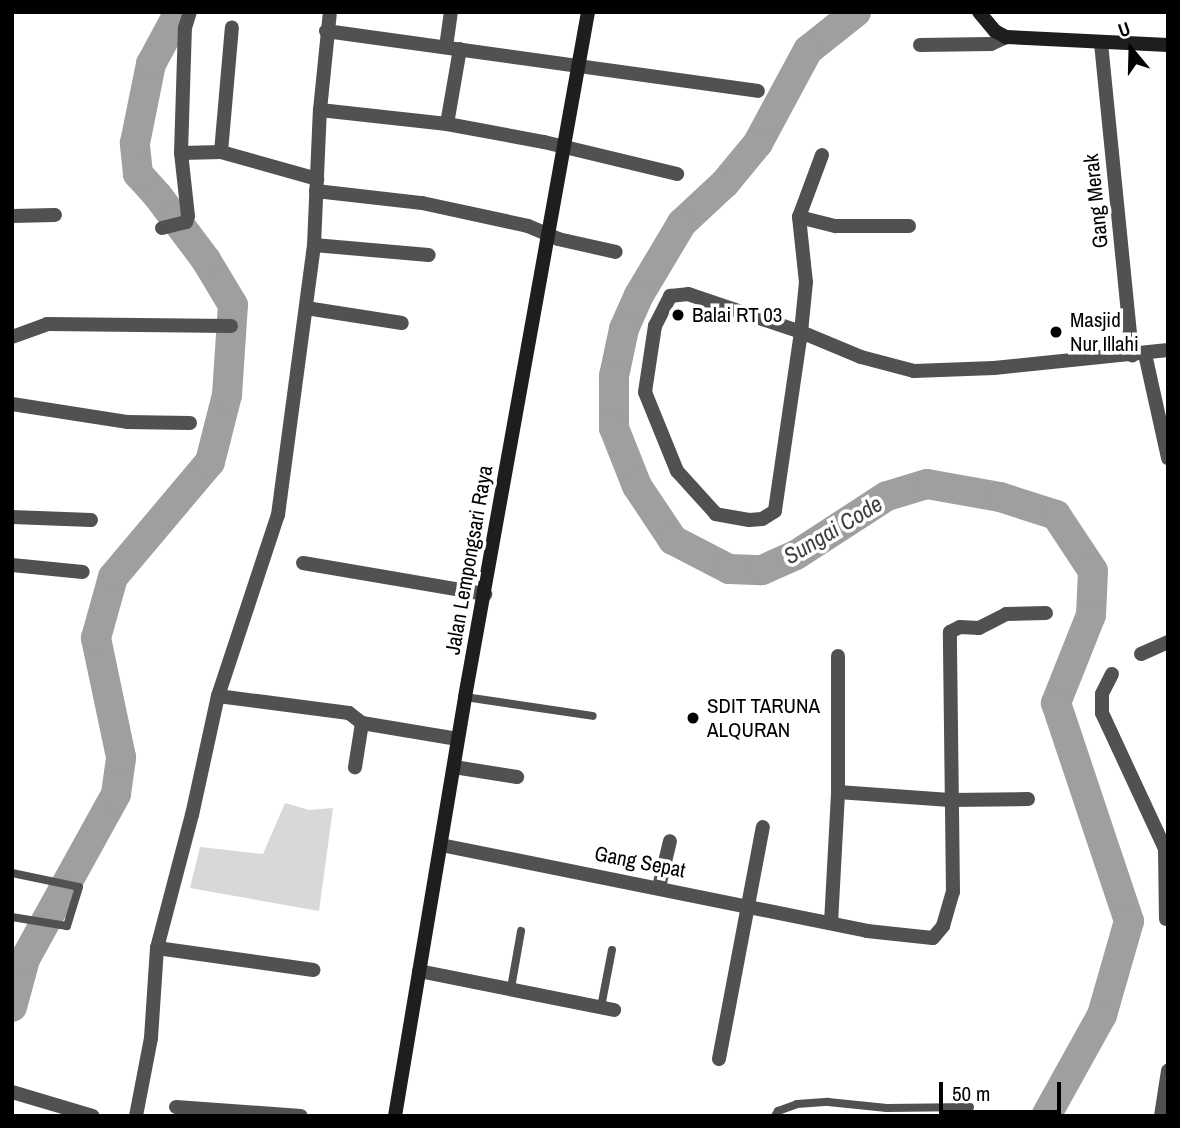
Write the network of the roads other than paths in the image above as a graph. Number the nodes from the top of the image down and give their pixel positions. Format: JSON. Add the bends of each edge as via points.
{"nodes":[{"id":1,"x":190,"y":12,"type":"edge"},
{"id":2,"x":330,"y":12,"type":"edge"},
{"id":3,"x":451,"y":12,"type":"edge"},
{"id":4,"x":587,"y":12,"type":"edge"},
{"id":5,"x":979,"y":12,"type":"edge"},
{"id":6,"x":232,"y":27,"type":"dead end"},
{"id":7,"x":326,"y":31,"type":"junction"},
{"id":8,"x":1006,"y":37,"type":"junction"},
{"id":9,"x":1101,"y":43,"type":"junction"},
{"id":10,"x":920,"y":45,"type":"dead end"},
{"id":11,"x":1168,"y":45,"type":"edge"},
{"id":12,"x":453,"y":48,"type":"junction"},
{"id":13,"x":577,"y":65,"type":"junction"},
{"id":14,"x":758,"y":91,"type":"dead end"},
{"id":15,"x":320,"y":110,"type":"junction"},
{"id":16,"x":447,"y":124,"type":"junction"},
{"id":17,"x":564,"y":147,"type":"junction"},
{"id":18,"x":221,"y":152,"type":"junction"},
{"id":19,"x":181,"y":153,"type":"junction"},
{"id":20,"x":822,"y":155,"type":"dead end"},
{"id":21,"x":677,"y":174,"type":"dead end"},
{"id":22,"x":317,"y":185,"type":"junction"},
{"id":23,"x":55,"y":215,"type":"dead end"},
{"id":24,"x":12,"y":216,"type":"edge"},
{"id":25,"x":799,"y":217,"type":"junction"},
{"id":26,"x":909,"y":226,"type":"dead end"},
{"id":27,"x":166,"y":228,"type":"dead end"},
{"id":28,"x":548,"y":235,"type":"junction"},
{"id":29,"x":314,"y":245,"type":"junction"},
{"id":30,"x":616,"y":252,"type":"dead end"},
{"id":31,"x":429,"y":256,"type":"dead end"},
{"id":32,"x":306,"y":308,"type":"junction"},
{"id":33,"x":402,"y":323,"type":"dead end"},
{"id":34,"x":231,"y":326,"type":"dead end"},
{"id":35,"x":801,"y":332,"type":"junction"},
{"id":36,"x":12,"y":337,"type":"edge"},
{"id":37,"x":1168,"y":350,"type":"edge"},
{"id":38,"x":1139,"y":355,"type":"junction"},
{"id":39,"x":12,"y":404,"type":"edge"},
{"id":40,"x":190,"y":423,"type":"dead end"},
{"id":41,"x":1168,"y":458,"type":"edge"},
{"id":42,"x":12,"y":517,"type":"edge"},
{"id":43,"x":91,"y":520,"type":"dead end"},
{"id":44,"x":303,"y":562,"type":"dead end"},
{"id":45,"x":12,"y":565,"type":"edge"},
{"id":46,"x":83,"y":572,"type":"dead end"},
{"id":47,"x":485,"y":594,"type":"junction"},
{"id":48,"x":1046,"y":613,"type":"dead end"},
{"id":49,"x":1168,"y":642,"type":"edge"},
{"id":50,"x":1141,"y":654,"type":"dead end"},
{"id":51,"x":838,"y":656,"type":"dead end"},
{"id":52,"x":1112,"y":674,"type":"dead end"},
{"id":53,"x":218,"y":696,"type":"junction"},
{"id":54,"x":465,"y":697,"type":"junction"},
{"id":55,"x":593,"y":716,"type":"dead end"},
{"id":56,"x":362,"y":723,"type":"junction"},
{"id":57,"x":458,"y":739,"type":"junction"},
{"id":58,"x":355,"y":767,"type":"dead end"},
{"id":59,"x":454,"y":767,"type":"junction"},
{"id":60,"x":517,"y":777,"type":"dead end"},
{"id":61,"x":838,"y":792,"type":"junction"},
{"id":62,"x":1028,"y":799,"type":"dead end"},
{"id":63,"x":950,"y":800,"type":"junction"},
{"id":64,"x":764,"y":827,"type":"dead end"},
{"id":65,"x":670,"y":842,"type":"dead end"},
{"id":66,"x":442,"y":845,"type":"junction"},
{"id":67,"x":12,"y":873,"type":"edge"},
{"id":68,"x":659,"y":887,"type":"junction"},
{"id":69,"x":1167,"y":888,"type":"edge"},
{"id":70,"x":747,"y":906,"type":"junction"},
{"id":71,"x":12,"y":917,"type":"edge"},
{"id":72,"x":1166,"y":919,"type":"edge"},
{"id":73,"x":831,"y":923,"type":"junction"},
{"id":74,"x":521,"y":930,"type":"dead end"},
{"id":75,"x":157,"y":948,"type":"junction"},
{"id":76,"x":612,"y":950,"type":"dead end"},
{"id":77,"x":313,"y":970,"type":"dead end"},
{"id":78,"x":419,"y":971,"type":"junction"},
{"id":79,"x":511,"y":988,"type":"junction"},
{"id":80,"x":608,"y":1008,"type":"joint"},
{"id":81,"x":719,"y":1059,"type":"dead end"},
{"id":82,"x":1168,"y":1071,"type":"edge"},
{"id":83,"x":12,"y":1091,"type":"edge"},
{"id":84,"x":176,"y":1107,"type":"dead end"},
{"id":85,"x":970,"y":1107,"type":"dead end"},
{"id":86,"x":93,"y":1116,"type":"edge"},
{"id":87,"x":136,"y":1116,"type":"edge"},
{"id":88,"x":301,"y":1116,"type":"edge"},
{"id":89,"x":395,"y":1116,"type":"edge"},
{"id":90,"x":775,"y":1116,"type":"edge"},
{"id":91,"x":1161,"y":1116,"type":"edge"}],
"edges":[{"from":1,"to":19,"type":"street","via":[[184,49]]},
{"from":2,"to":7,"type":"street"},
{"from":3,"to":12,"type":"street"},
{"from":4,"to":13,"type":"main road","name":"Jalan Lempongsari Raya"},
{"from":5,"to":8,"type":"main road"},
{"from":6,"to":18,"type":"street"},
{"from":7,"to":12,"type":"street"},
{"from":7,"to":15,"type":"street"},
{"from":8,"to":9,"type":"main road"},
{"from":8,"to":10,"type":"street","via":[[990,44]]},
{"from":9,"to":11,"type":"main road"},
{"from":9,"to":38,"type":"street","name":"Gang Merak"},
{"from":12,"to":13,"type":"street"},
{"from":12,"to":16,"type":"street"},
{"from":13,"to":14,"type":"street"},
{"from":13,"to":17,"type":"main road","name":"Jalan Lempongsari Raya"},
{"from":15,"to":16,"type":"street"},
{"from":15,"to":22,"type":"street"},
{"from":16,"to":17,"type":"street"},
{"from":17,"to":21,"type":"street"},
{"from":17,"to":28,"type":"main road","name":"Jalan Lempongsari Raya"},
{"from":18,"to":19,"type":"street"},
{"from":18,"to":22,"type":"street"},
{"from":19,"to":27,"type":"street","via":[[186,222]]},
{"from":20,"to":25,"type":"street"},
{"from":22,"to":28,"type":"street","via":[[422,203],[528,226]]},
{"from":22,"to":29,"type":"street"},
{"from":23,"to":24,"type":"street"},
{"from":25,"to":26,"type":"street","via":[[836,226]]},
{"from":25,"to":35,"type":"street","via":[[806,282]]},
{"from":28,"to":30,"type":"street"},
{"from":28,"to":47,"type":"main road","name":"Jalan Lempongsari Raya"},
{"from":29,"to":31,"type":"street"},
{"from":29,"to":32,"type":"street"},
{"from":32,"to":33,"type":"street"},
{"from":32,"to":53,"type":"street","via":[[278,515]]},
{"from":34,"to":36,"type":"street","via":[[47,324]]},
{"from":35,"to":35,"type":"street","via":[[775,511],[749,520],[716,514],[677,471],[645,391],[655,326],[664,306],[670,296],[688,294]]},
{"from":35,"to":38,"type":"street","via":[[861,358],[914,371]]},
{"from":37,"to":38,"type":"street"},
{"from":38,"to":41,"type":"street","name":"Gang Merak"},
{"from":39,"to":40,"type":"street","via":[[127,422]]},
{"from":42,"to":43,"type":"street"},
{"from":44,"to":47,"type":"street"},
{"from":45,"to":46,"type":"street"},
{"from":47,"to":54,"type":"main road","name":"Jalan Lempongsari Raya"},
{"from":48,"to":63,"type":"street","via":[[1006,614],[979,628],[960,627],[950,632]]},
{"from":49,"to":50,"type":"street"},
{"from":51,"to":61,"type":"street"},
{"from":52,"to":69,"type":"street","via":[[1102,694],[1102,713],[1164,849]]},
{"from":53,"to":56,"type":"street","via":[[349,713]]},
{"from":53,"to":75,"type":"street"},
{"from":54,"to":55,"type":"lane"},
{"from":54,"to":57,"type":"main road","name":"Jalan Lempongsari Raya"},
{"from":56,"to":57,"type":"street"},
{"from":56,"to":58,"type":"street"},
{"from":57,"to":59,"type":"main road","name":"Jalan Lempongsari Raya"},
{"from":59,"to":60,"type":"street"},
{"from":59,"to":66,"type":"main road","name":"Jalan Lempongsari Raya"},
{"from":61,"to":63,"type":"street"},
{"from":61,"to":73,"type":"street"},
{"from":62,"to":63,"type":"street"},
{"from":63,"to":73,"type":"street","name":"Gang Sepat","via":[[951,907],[933,938]]},
{"from":64,"to":70,"type":"street"},
{"from":65,"to":68,"type":"street"},
{"from":66,"to":68,"type":"street","name":"Gang Sepat"},
{"from":66,"to":78,"type":"main road","name":"Jalan Lempongsari Raya"},
{"from":67,"to":71,"type":"lane","via":[[79,887],[67,926]]},
{"from":68,"to":70,"type":"street","name":"Gang Sepat"},
{"from":69,"to":72,"type":"street"},
{"from":70,"to":73,"type":"street","name":"Gang Sepat"},
{"from":70,"to":81,"type":"street"},
{"from":74,"to":79,"type":"lane"},
{"from":75,"to":77,"type":"street"},
{"from":75,"to":87,"type":"street","via":[[151,1038]]},
{"from":76,"to":80,"type":"lane"},
{"from":78,"to":79,"type":"street"},
{"from":78,"to":89,"type":"main road","name":"Jalan Lempongsari Raya"},
{"from":79,"to":80,"type":"street"},
{"from":82,"to":91,"type":"street"},
{"from":83,"to":86,"type":"street"},
{"from":84,"to":88,"type":"street"},
{"from":85,"to":90,"type":"lane","via":[[887,1108],[828,1102],[796,1104]]}]}
